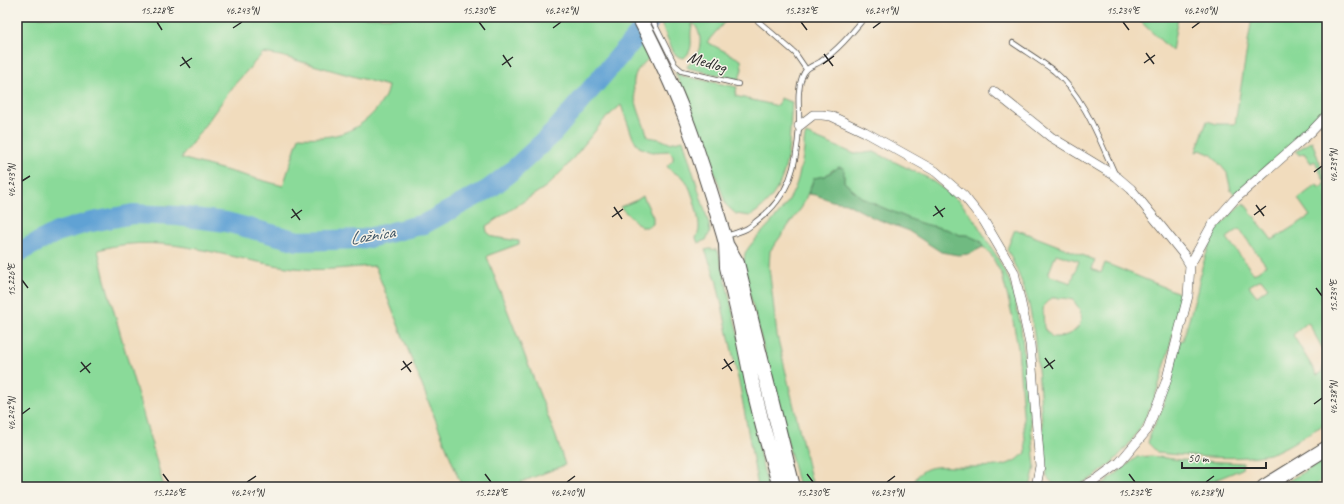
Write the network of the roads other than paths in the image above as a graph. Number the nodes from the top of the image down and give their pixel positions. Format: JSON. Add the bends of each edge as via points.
{"nodes":[{"id":1,"x":639,"y":17,"type":"edge"},
{"id":2,"x":651,"y":17,"type":"edge"},
{"id":3,"x":865,"y":17,"type":"edge"},
{"id":4,"x":758,"y":21,"type":"dead end"},
{"id":5,"x":1013,"y":43,"type":"dead end"},
{"id":6,"x":806,"y":69,"type":"junction"},
{"id":7,"x":738,"y":84,"type":"dead end"},
{"id":8,"x":995,"y":92,"type":"dead end"},
{"id":9,"x":1327,"y":115,"type":"edge"},
{"id":10,"x":799,"y":126,"type":"junction"},
{"id":11,"x":1117,"y":177,"type":"junction"},
{"id":12,"x":725,"y":240,"type":"junction"},
{"id":13,"x":1190,"y":265,"type":"junction"},
{"id":14,"x":1327,"y":448,"type":"edge"},
{"id":15,"x":780,"y":487,"type":"edge"},
{"id":16,"x":793,"y":487,"type":"edge"},
{"id":17,"x":1036,"y":487,"type":"edge"},
{"id":18,"x":1082,"y":487,"type":"edge"},
{"id":19,"x":1264,"y":487,"type":"edge"}],
"edges":[{"from":1,"to":12,"type":"main road","via":[[685,116]]},
{"from":2,"to":7,"type":"lane","name":"Medlog","via":[[675,65],[682,71]]},
{"from":3,"to":6,"type":"lane","via":[[838,49]]},
{"from":4,"to":6,"type":"lane","via":[[795,53]]},
{"from":5,"to":11,"type":"lane","via":[[1054,72],[1078,98]]},
{"from":6,"to":10,"type":"lane","via":[[800,85]]},
{"from":8,"to":11,"type":"street","via":[[1051,137]]},
{"from":9,"to":13,"type":"street","via":[[1234,200],[1212,225]]},
{"from":10,"to":12,"type":"lane","via":[[791,176],[784,194],[769,212],[747,229]]},
{"from":10,"to":17,"type":"street","via":[[813,115],[822,115],[831,116],[865,132],[935,171],[964,196],[984,221],[1014,272],[1030,344],[1040,466]]},
{"from":11,"to":13,"type":"street","via":[[1144,203]]},
{"from":12,"to":15,"type":"main road","via":[[727,267],[752,382]]},
{"from":12,"to":16,"type":"main road","via":[[737,263]]},
{"from":13,"to":18,"type":"street","via":[[1186,304],[1166,382],[1147,430],[1120,462]]},
{"from":14,"to":19,"type":"main road"}]}
